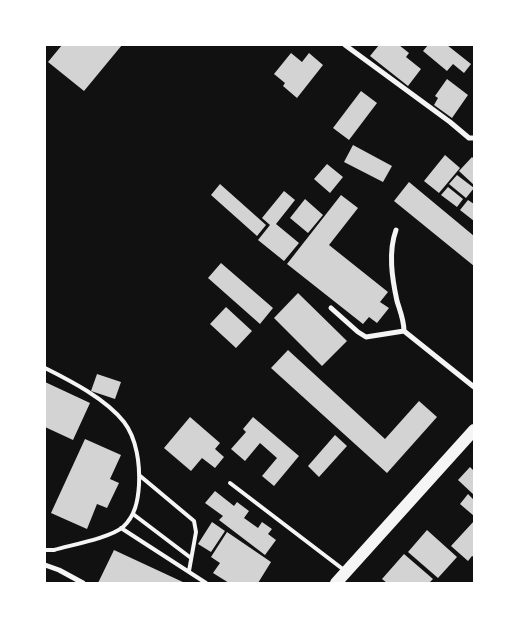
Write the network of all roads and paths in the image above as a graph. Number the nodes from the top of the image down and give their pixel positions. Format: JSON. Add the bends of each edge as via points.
{"nodes":[{"id":1,"x":345,"y":45,"type":"edge"},
{"id":2,"x":474,"y":138,"type":"edge"},
{"id":3,"x":396,"y":230,"type":"dead end"},
{"id":4,"x":330,"y":308,"type":"dead end"},
{"id":5,"x":404,"y":331,"type":"junction"},
{"id":6,"x":45,"y":368,"type":"edge"},
{"id":7,"x":474,"y":387,"type":"edge"},
{"id":8,"x":474,"y":430,"type":"edge"},
{"id":9,"x":140,"y":475,"type":"junction"},
{"id":10,"x":230,"y":484,"type":"dead end"},
{"id":11,"x":133,"y":514,"type":"junction"},
{"id":12,"x":121,"y":528,"type":"junction"},
{"id":13,"x":45,"y":550,"type":"edge"},
{"id":14,"x":192,"y":558,"type":"junction"},
{"id":15,"x":45,"y":565,"type":"edge"},
{"id":16,"x":189,"y":571,"type":"junction"},
{"id":17,"x":346,"y":572,"type":"junction"},
{"id":18,"x":83,"y":583,"type":"edge"},
{"id":19,"x":206,"y":583,"type":"edge"},
{"id":20,"x":336,"y":583,"type":"edge"}],
"edges":[{"from":1,"to":2,"type":"street","via":[[469,138]]},
{"from":3,"to":5,"type":"street","via":[[391,258]]},
{"from":4,"to":5,"type":"street","via":[[366,337]]},
{"from":5,"to":7,"type":"street"},
{"from":6,"to":9,"type":"lane","via":[[108,407],[125,424],[135,448]]},
{"from":8,"to":17,"type":"main road"},
{"from":9,"to":11,"type":"lane"},
{"from":9,"to":14,"type":"lane","via":[[194,521],[196,532]]},
{"from":10,"to":17,"type":"lane"},
{"from":11,"to":12,"type":"lane"},
{"from":11,"to":14,"type":"lane"},
{"from":12,"to":13,"type":"lane","via":[[104,536]]},
{"from":12,"to":16,"type":"lane"},
{"from":14,"to":16,"type":"lane"},
{"from":15,"to":18,"type":"street"},
{"from":16,"to":19,"type":"lane"},
{"from":17,"to":20,"type":"main road"}]}
